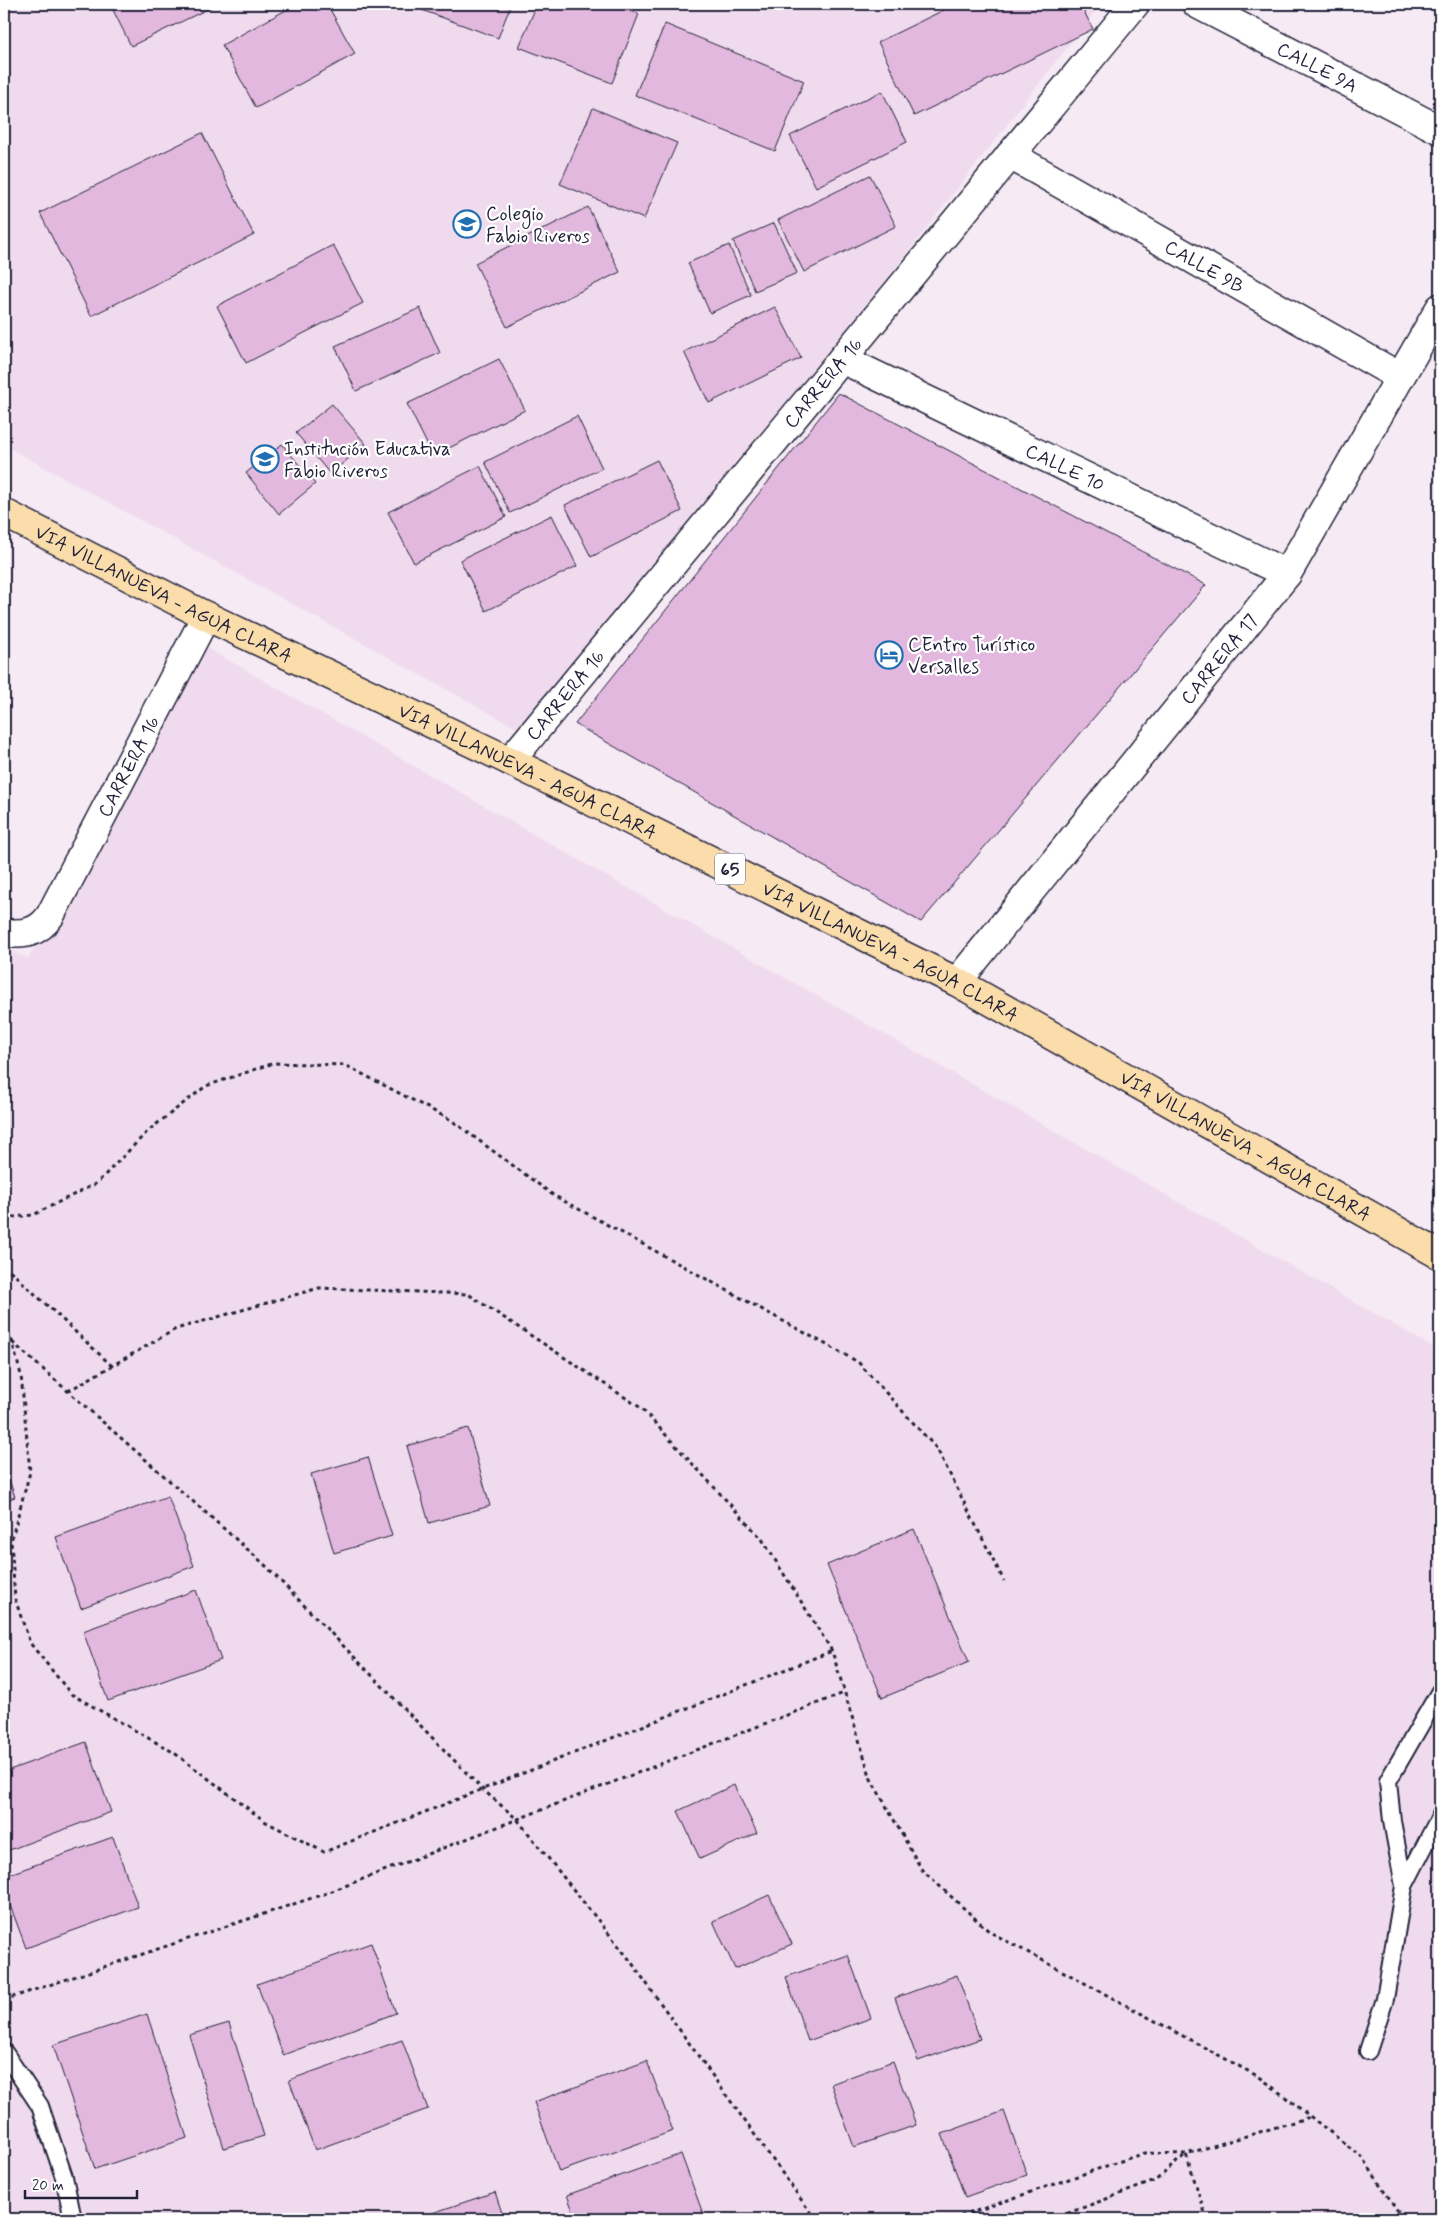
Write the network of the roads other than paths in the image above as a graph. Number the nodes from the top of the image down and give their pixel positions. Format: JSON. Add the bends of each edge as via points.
{"nodes":[{"id":1,"x":1135,"y":4,"type":"edge"},
{"id":2,"x":1197,"y":4,"type":"edge"},
{"id":3,"x":1440,"y":130,"type":"edge"},
{"id":4,"x":1010,"y":155,"type":"junction"},
{"id":5,"x":1440,"y":308,"type":"edge"},
{"id":6,"x":842,"y":359,"type":"junction"},
{"id":7,"x":1400,"y":376,"type":"junction"},
{"id":8,"x":4,"y":513,"type":"edge"},
{"id":9,"x":1287,"y":574,"type":"junction"},
{"id":10,"x":206,"y":616,"type":"junction"},
{"id":11,"x":510,"y":761,"type":"junction"},
{"id":12,"x":4,"y":934,"type":"edge"},
{"id":13,"x":958,"y":982,"type":"junction"},
{"id":14,"x":1440,"y":1255,"type":"edge"},
{"id":15,"x":1440,"y":1691,"type":"edge"},
{"id":16,"x":1440,"y":1816,"type":"edge"},
{"id":17,"x":1404,"y":1886,"type":"junction"},
{"id":18,"x":1368,"y":2051,"type":"dead end"},
{"id":19,"x":4,"y":2052,"type":"edge"},
{"id":20,"x":73,"y":2219,"type":"edge"}],
"edges":[{"from":1,"to":4,"type":"street","name":"CARRERA 16"},
{"from":2,"to":3,"type":"street","name":"CALLE 9A"},
{"from":4,"to":6,"type":"street","name":"CARRERA 16"},
{"from":4,"to":7,"type":"street","name":"CALLE 9B"},
{"from":5,"to":7,"type":"street","name":"CARRERA 17"},
{"from":6,"to":9,"type":"street","name":"CALLE 10"},
{"from":6,"to":11,"type":"street","name":"CARRERA 16"},
{"from":7,"to":9,"type":"street","name":"CARRERA 17"},
{"from":8,"to":10,"type":"highway","name":"VIA VILLANUEVA - AGUA CLARA","number":"65"},
{"from":9,"to":13,"type":"street","name":"CARRERA 17"},
{"from":10,"to":11,"type":"highway","name":"VIA VILLANUEVA - AGUA CLARA","number":"65"},
{"from":10,"to":12,"type":"street","name":"CARRERA 16","via":[[50,916],[35,930]]},
{"from":11,"to":13,"type":"highway","name":"VIA VILLANUEVA - AGUA CLARA","number":"65"},
{"from":13,"to":14,"type":"highway","name":"VIA VILLANUEVA - AGUA CLARA","number":"65"},
{"from":15,"to":17,"type":"lane","via":[[1388,1781]]},
{"from":16,"to":17,"type":"lane"},
{"from":17,"to":18,"type":"lane","via":[[1384,1999]]},
{"from":19,"to":20,"type":"lane","via":[[40,2106],[64,2177]]}]}
